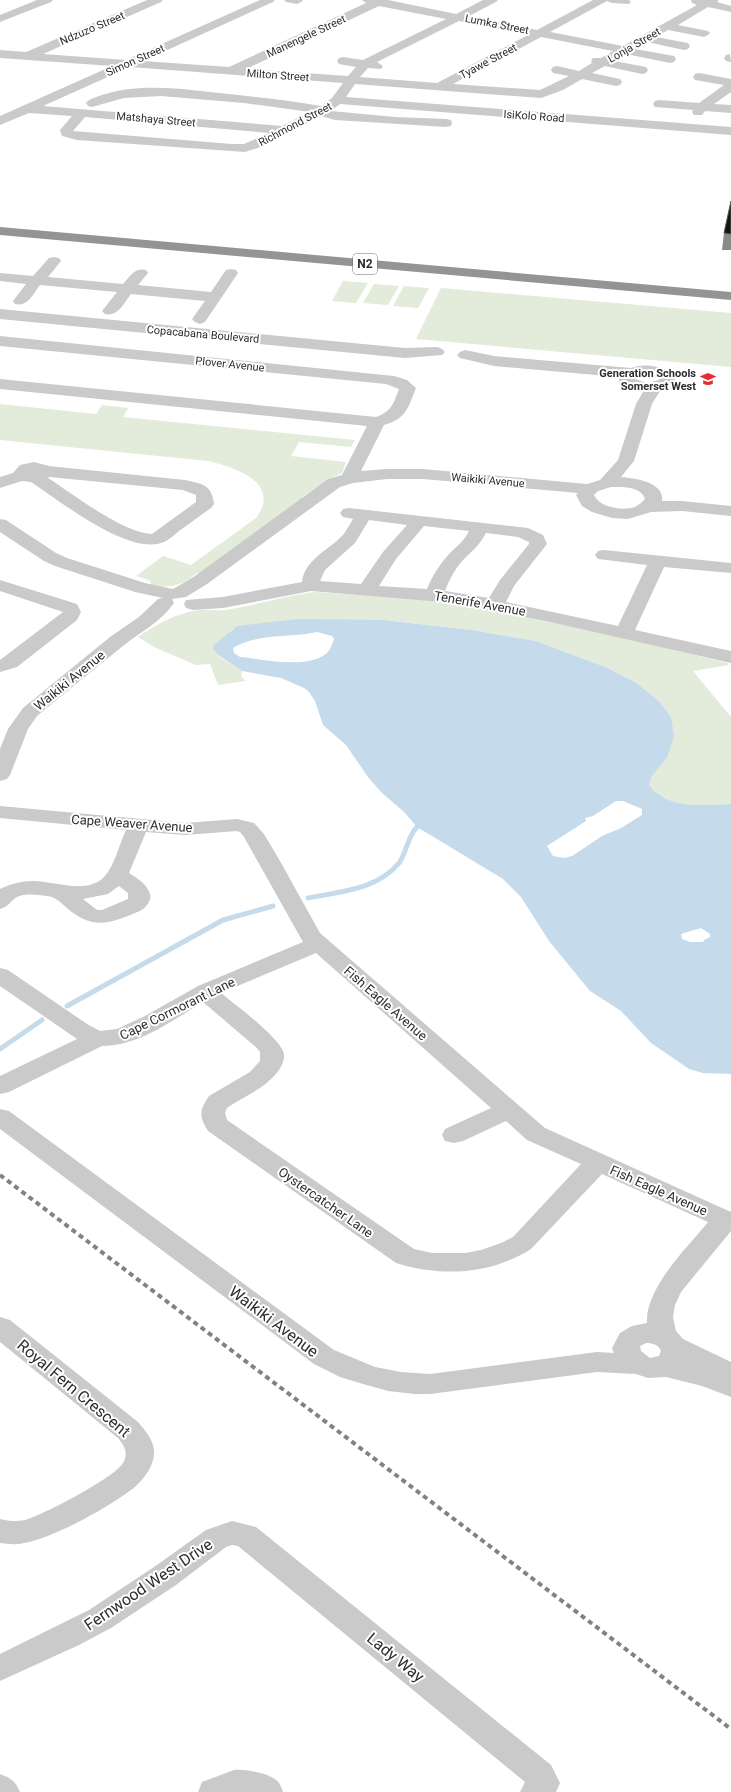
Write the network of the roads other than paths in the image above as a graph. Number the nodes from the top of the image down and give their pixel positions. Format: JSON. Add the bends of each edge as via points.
{"nodes":[{"id":1,"x":47,"y":0,"type":"edge"},
{"id":2,"x":157,"y":0,"type":"edge"},
{"id":3,"x":269,"y":0,"type":"edge"},
{"id":4,"x":602,"y":0,"type":"edge"},
{"id":5,"x":612,"y":0,"type":"edge"},
{"id":6,"x":689,"y":0,"type":"edge"},
{"id":7,"x":376,"y":1,"type":"edge"},
{"id":8,"x":460,"y":2,"type":"dead end"},
{"id":9,"x":625,"y":2,"type":"dead end"},
{"id":10,"x":709,"y":2,"type":"edge"},
{"id":11,"x":231,"y":4,"type":"dead end"},
{"id":12,"x":490,"y":5,"type":"edge"},
{"id":13,"x":566,"y":7,"type":"dead end"},
{"id":14,"x":250,"y":8,"type":"junction"},
{"id":15,"x":338,"y":9,"type":"dead end"},
{"id":16,"x":731,"y":9,"type":"edge"},
{"id":17,"x":21,"y":10,"type":"junction"},
{"id":18,"x":584,"y":10,"type":"junction"},
{"id":19,"x":666,"y":11,"type":"dead end"},
{"id":20,"x":270,"y":12,"type":"dead end"},
{"id":21,"x":355,"y":13,"type":"junction"},
{"id":22,"x":605,"y":13,"type":"dead end"},
{"id":23,"x":40,"y":15,"type":"dead end"},
{"id":24,"x":203,"y":15,"type":"dead end"},
{"id":25,"x":687,"y":15,"type":"junction"},
{"id":26,"x":372,"y":16,"type":"dead end"},
{"id":27,"x":459,"y":17,"type":"junction"},
{"id":28,"x":543,"y":17,"type":"dead end"},
{"id":29,"x":701,"y":18,"type":"dead end"},
{"id":30,"x":0,"y":19,"type":"edge"},
{"id":31,"x":226,"y":20,"type":"junction"},
{"id":32,"x":314,"y":20,"type":"dead end"},
{"id":33,"x":562,"y":21,"type":"junction"},
{"id":34,"x":242,"y":23,"type":"dead end"},
{"id":35,"x":332,"y":24,"type":"junction"},
{"id":36,"x":575,"y":24,"type":"dead end"},
{"id":37,"x":415,"y":25,"type":"dead end"},
{"id":38,"x":666,"y":26,"type":"junction"},
{"id":39,"x":349,"y":28,"type":"dead end"},
{"id":40,"x":436,"y":29,"type":"junction"},
{"id":41,"x":286,"y":31,"type":"dead end"},
{"id":42,"x":456,"y":33,"type":"dead end"},
{"id":43,"x":540,"y":33,"type":"junction"},
{"id":44,"x":704,"y":33,"type":"dead end"},
{"id":45,"x":631,"y":35,"type":"dead end"},
{"id":46,"x":306,"y":36,"type":"junction"},
{"id":47,"x":391,"y":36,"type":"dead end"},
{"id":48,"x":646,"y":38,"type":"junction"},
{"id":49,"x":325,"y":40,"type":"dead end"},
{"id":50,"x":412,"y":40,"type":"junction"},
{"id":51,"x":496,"y":41,"type":"dead end"},
{"id":52,"x":174,"y":42,"type":"junction"},
{"id":53,"x":262,"y":44,"type":"dead end"},
{"id":54,"x":430,"y":45,"type":"dead end"},
{"id":55,"x":516,"y":46,"type":"junction"},
{"id":56,"x":684,"y":46,"type":"dead end"},
{"id":57,"x":197,"y":47,"type":"dead end"},
{"id":58,"x":281,"y":48,"type":"junction"},
{"id":59,"x":369,"y":48,"type":"dead end"},
{"id":60,"x":537,"y":50,"type":"dead end"},
{"id":61,"x":625,"y":50,"type":"junction"},
{"id":62,"x":302,"y":52,"type":"dead end"},
{"id":63,"x":388,"y":53,"type":"junction"},
{"id":64,"x":0,"y":54,"type":"edge"},
{"id":65,"x":476,"y":54,"type":"dead end"},
{"id":66,"x":27,"y":56,"type":"junction"},
{"id":67,"x":235,"y":56,"type":"dead end"},
{"id":68,"x":409,"y":57,"type":"dead end"},
{"id":69,"x":494,"y":58,"type":"junction"},
{"id":70,"x":582,"y":58,"type":"dead end"},
{"id":71,"x":670,"y":59,"type":"dead end"},
{"id":72,"x":255,"y":60,"type":"junction"},
{"id":73,"x":343,"y":61,"type":"dead end"},
{"id":74,"x":515,"y":62,"type":"dead end"},
{"id":75,"x":604,"y":62,"type":"junction"},
{"id":76,"x":128,"y":63,"type":"junction"},
{"id":77,"x":366,"y":64,"type":"junction"},
{"id":78,"x":449,"y":65,"type":"dead end"},
{"id":79,"x":472,"y":69,"type":"junction"},
{"id":80,"x":557,"y":70,"type":"dead end"},
{"id":81,"x":642,"y":70,"type":"dead end"},
{"id":82,"x":231,"y":72,"type":"junction"},
{"id":83,"x":491,"y":73,"type":"dead end"},
{"id":84,"x":582,"y":75,"type":"junction"},
{"id":85,"x":699,"y":77,"type":"dead end"},
{"id":86,"x":396,"y":78,"type":"junction"},
{"id":87,"x":90,"y":80,"type":"junction"},
{"id":88,"x":353,"y":81,"type":"junction"},
{"id":89,"x":616,"y":82,"type":"dead end"},
{"id":90,"x":729,"y":88,"type":"edge"},
{"id":91,"x":440,"y":90,"type":"junction"},
{"id":92,"x":554,"y":90,"type":"joint"},
{"id":93,"x":673,"y":94,"type":"dead end"},
{"id":94,"x":53,"y":97,"type":"junction"},
{"id":95,"x":338,"y":99,"type":"junction"},
{"id":96,"x":321,"y":101,"type":"junction"},
{"id":97,"x":92,"y":103,"type":"junction"},
{"id":98,"x":27,"y":109,"type":"junction"},
{"id":99,"x":731,"y":109,"type":"edge"},
{"id":100,"x":699,"y":110,"type":"junction"},
{"id":101,"x":81,"y":114,"type":"junction"},
{"id":102,"x":0,"y":121,"type":"edge"},
{"id":103,"x":302,"y":121,"type":"junction"},
{"id":104,"x":446,"y":123,"type":"dead end"},
{"id":105,"x":284,"y":130,"type":"junction"},
{"id":106,"x":731,"y":131,"type":"edge"},
{"id":107,"x":0,"y":222,"type":"edge"},
{"id":108,"x":0,"y":231,"type":"edge"},
{"id":109,"x":54,"y":261,"type":"dead end"},
{"id":110,"x":142,"y":273,"type":"dead end"},
{"id":111,"x":231,"y":273,"type":"dead end"},
{"id":112,"x":0,"y":277,"type":"edge"},
{"id":113,"x":36,"y":281,"type":"junction"},
{"id":114,"x":731,"y":286,"type":"edge"},
{"id":115,"x":126,"y":289,"type":"junction"},
{"id":116,"x":731,"y":296,"type":"edge"},
{"id":117,"x":215,"y":297,"type":"junction"},
{"id":118,"x":20,"y":301,"type":"dead end"},
{"id":119,"x":110,"y":311,"type":"dead end"},
{"id":120,"x":0,"y":314,"type":"edge"},
{"id":121,"x":200,"y":319,"type":"dead end"},
{"id":122,"x":0,"y":342,"type":"edge"},
{"id":123,"x":630,"y":380,"type":"junction"},
{"id":124,"x":0,"y":384,"type":"edge"},
{"id":125,"x":644,"y":404,"type":"junction"},
{"id":126,"x":376,"y":422,"type":"junction"},
{"id":127,"x":626,"y":461,"type":"junction"},
{"id":128,"x":0,"y":466,"type":"edge"},
{"id":129,"x":31,"y":474,"type":"junction"},
{"id":130,"x":349,"y":478,"type":"junction"},
{"id":131,"x":0,"y":483,"type":"edge"},
{"id":132,"x":606,"y":483,"type":"junction"},
{"id":133,"x":647,"y":495,"type":"junction"},
{"id":134,"x":588,"y":496,"type":"junction"},
{"id":135,"x":731,"y":502,"type":"edge"},
{"id":136,"x":731,"y":511,"type":"edge"},
{"id":137,"x":419,"y":521,"type":"junction"},
{"id":138,"x":0,"y":524,"type":"edge"},
{"id":139,"x":480,"y":527,"type":"junction"},
{"id":140,"x":604,"y":555,"type":"dead end"},
{"id":141,"x":658,"y":560,"type":"junction"},
{"id":142,"x":731,"y":568,"type":"edge"},
{"id":143,"x":0,"y":585,"type":"edge"},
{"id":144,"x":311,"y":586,"type":"junction"},
{"id":145,"x":367,"y":590,"type":"junction"},
{"id":146,"x":434,"y":595,"type":"junction"},
{"id":147,"x":182,"y":598,"type":"junction"},
{"id":148,"x":495,"y":604,"type":"junction"},
{"id":149,"x":624,"y":632,"type":"junction"},
{"id":150,"x":731,"y":657,"type":"edge"},
{"id":151,"x":0,"y":666,"type":"edge"},
{"id":152,"x":0,"y":775,"type":"edge"},
{"id":153,"x":0,"y":812,"type":"edge"},
{"id":154,"x":138,"y":826,"type":"junction"},
{"id":155,"x":116,"y":875,"type":"junction"},
{"id":156,"x":62,"y":892,"type":"junction"},
{"id":157,"x":0,"y":902,"type":"edge"},
{"id":158,"x":318,"y":944,"type":"junction"},
{"id":159,"x":0,"y":975,"type":"edge"},
{"id":160,"x":205,"y":992,"type":"junction"},
{"id":161,"x":99,"y":1038,"type":"junction"},
{"id":162,"x":0,"y":1086,"type":"edge"},
{"id":163,"x":508,"y":1110,"type":"junction"},
{"id":164,"x":0,"y":1117,"type":"edge"},
{"id":165,"x":454,"y":1135,"type":"dead end"},
{"id":166,"x":598,"y":1162,"type":"junction"},
{"id":167,"x":728,"y":1221,"type":"edge"},
{"id":168,"x":664,"y":1298,"type":"junction"},
{"id":169,"x":0,"y":1327,"type":"edge"},
{"id":170,"x":633,"y":1349,"type":"junction"},
{"id":171,"x":667,"y":1349,"type":"junction"},
{"id":172,"x":731,"y":1374,"type":"edge"},
{"id":173,"x":731,"y":1387,"type":"edge"},
{"id":174,"x":0,"y":1531,"type":"edge"},
{"id":175,"x":232,"y":1533,"type":"joint"},
{"id":176,"x":0,"y":1668,"type":"edge"},
{"id":177,"x":0,"y":1788,"type":"edge"},
{"id":178,"x":4,"y":1792,"type":"edge"},
{"id":179,"x":214,"y":1792,"type":"edge"},
{"id":180,"x":267,"y":1792,"type":"edge"},
{"id":181,"x":536,"y":1792,"type":"edge"}],
"edges":[{"from":1,"to":17,"type":"street"},
{"from":2,"to":66,"type":"street","name":"Ndzuzo Street"},
{"from":3,"to":14,"type":"street","name":"Simon Street"},
{"from":4,"to":18,"type":"street","name":"Tyawe Street"},
{"from":5,"to":9,"type":"street"},
{"from":6,"to":10,"type":"street"},
{"from":7,"to":21,"type":"street","name":"Manengele Street"},
{"from":7,"to":27,"type":"street","name":"Lumka Street"},
{"from":8,"to":12,"type":"street"},
{"from":10,"to":16,"type":"street"},
{"from":10,"to":25,"type":"street","name":"Lonja Street"},
{"from":11,"to":14,"type":"street"},
{"from":12,"to":27,"type":"street","name":"Richmond Street"},
{"from":13,"to":18,"type":"street"},
{"from":14,"to":20,"type":"street"},
{"from":14,"to":31,"type":"street","name":"Simon Street"},
{"from":15,"to":21,"type":"street"},
{"from":17,"to":23,"type":"street"},
{"from":17,"to":30,"type":"street"},
{"from":18,"to":22,"type":"street"},
{"from":18,"to":33,"type":"street","name":"Tyawe Street"},
{"from":19,"to":25,"type":"street"},
{"from":21,"to":26,"type":"street"},
{"from":21,"to":35,"type":"street","name":"Manengele Street"},
{"from":24,"to":31,"type":"street"},
{"from":25,"to":29,"type":"street"},
{"from":25,"to":38,"type":"street","name":"Lonja Street"},
{"from":27,"to":40,"type":"street","name":"Richmond Street"},
{"from":27,"to":43,"type":"street","name":"Lumka Street"},
{"from":28,"to":33,"type":"street"},
{"from":31,"to":34,"type":"street"},
{"from":31,"to":52,"type":"street","name":"Simon Street"},
{"from":32,"to":35,"type":"street"},
{"from":33,"to":36,"type":"street"},
{"from":33,"to":43,"type":"street","name":"Tyawe Street"},
{"from":35,"to":39,"type":"street"},
{"from":35,"to":46,"type":"street","name":"Manengele Street"},
{"from":37,"to":40,"type":"street"},
{"from":38,"to":44,"type":"street"},
{"from":38,"to":48,"type":"street","name":"Lonja Street"},
{"from":40,"to":42,"type":"street"},
{"from":40,"to":50,"type":"street","name":"Richmond Street"},
{"from":41,"to":46,"type":"street"},
{"from":43,"to":55,"type":"street","name":"Tyawe Street"},
{"from":43,"to":61,"type":"street","name":"Lumka Street"},
{"from":45,"to":48,"type":"street"},
{"from":46,"to":49,"type":"street"},
{"from":46,"to":58,"type":"street","name":"Manengele Street"},
{"from":47,"to":50,"type":"street"},
{"from":48,"to":56,"type":"street"},
{"from":48,"to":61,"type":"street","name":"Lonja Street"},
{"from":50,"to":54,"type":"street"},
{"from":50,"to":63,"type":"street","name":"Richmond Street"},
{"from":51,"to":55,"type":"street"},
{"from":52,"to":57,"type":"street"},
{"from":52,"to":76,"type":"street","name":"Simon Street"},
{"from":53,"to":58,"type":"street"},
{"from":55,"to":60,"type":"street"},
{"from":55,"to":69,"type":"street","name":"Tyawe Street"},
{"from":58,"to":62,"type":"street"},
{"from":58,"to":72,"type":"street","name":"Manengele Street"},
{"from":59,"to":63,"type":"street"},
{"from":61,"to":71,"type":"street","name":"Lumka Street"},
{"from":61,"to":75,"type":"street","name":"Lonja Street"},
{"from":63,"to":68,"type":"street"},
{"from":63,"to":77,"type":"street","name":"Richmond Street"},
{"from":64,"to":66,"type":"street","name":"Milton Street"},
{"from":65,"to":69,"type":"street"},
{"from":66,"to":76,"type":"street","name":"Milton Street"},
{"from":67,"to":72,"type":"street"},
{"from":69,"to":74,"type":"street"},
{"from":69,"to":79,"type":"street","name":"Tyawe Street"},
{"from":70,"to":75,"type":"street"},
{"from":72,"to":82,"type":"street","name":"Manengele Street"},
{"from":73,"to":77,"type":"street"},
{"from":75,"to":81,"type":"street"},
{"from":75,"to":84,"type":"street","name":"Lonja Street"},
{"from":76,"to":82,"type":"street","name":"Milton Street"},
{"from":76,"to":87,"type":"street","name":"Simon Street"},
{"from":77,"to":86,"type":"street"},
{"from":77,"to":88,"type":"street","name":"Richmond Street"},
{"from":78,"to":79,"type":"street"},
{"from":79,"to":83,"type":"street"},
{"from":79,"to":91,"type":"street","name":"Tyawe Street"},
{"from":80,"to":84,"type":"street"},
{"from":82,"to":88,"type":"street","name":"Milton Street","via":[[289,72],[303,81]]},
{"from":84,"to":89,"type":"street"},
{"from":84,"to":92,"type":"street","name":"Lonja Street"},
{"from":85,"to":90,"type":"street"},
{"from":86,"to":88,"type":"street","name":"Milton Street"},
{"from":86,"to":91,"type":"street","name":"Milton Street"},
{"from":87,"to":94,"type":"street","name":"Simon Street"},
{"from":87,"to":96,"type":"street"},
{"from":88,"to":95,"type":"street","name":"Richmond Street"},
{"from":90,"to":100,"type":"street"},
{"from":91,"to":92,"type":"street","name":"Milton Street","via":[[487,95],[536,95]]},
{"from":93,"to":100,"type":"street","via":[[654,107]]},
{"from":94,"to":97,"type":"street"},
{"from":94,"to":98,"type":"street","name":"Simon Street"},
{"from":95,"to":96,"type":"street","name":"Richmond Street"},
{"from":95,"to":106,"type":"street","name":"IsiKolo Road"},
{"from":96,"to":97,"type":"street","via":[[286,104],[168,93],[119,95]]},
{"from":96,"to":103,"type":"street","name":"Richmond Street"},
{"from":96,"to":104,"type":"street","via":[[327,114],[335,116],[394,122]]},
{"from":97,"to":103,"type":"street"},
{"from":98,"to":101,"type":"street","name":"Matshaya Street"},
{"from":98,"to":102,"type":"street","name":"Simon Street"},
{"from":99,"to":100,"type":"street"},
{"from":101,"to":105,"type":"street","name":"Matshaya Street"},
{"from":101,"to":105,"type":"street","name":"Richmond Street","via":[[66,130],[67,133],[77,136],[238,149],[259,143]]},
{"from":103,"to":105,"type":"street","name":"Richmond Street"},
{"from":107,"to":114,"type":"highway","number":"N2"},
{"from":108,"to":116,"type":"highway","number":"N2"},
{"from":109,"to":113,"type":"street"},
{"from":110,"to":115,"type":"street"},
{"from":111,"to":117,"type":"street","name":"Copacabana Boulevard"},
{"from":112,"to":113,"type":"street"},
{"from":113,"to":115,"type":"street"},
{"from":113,"to":118,"type":"street"},
{"from":115,"to":117,"type":"street"},
{"from":115,"to":119,"type":"street"},
{"from":117,"to":121,"type":"street","name":"Copacabana Boulevard"},
{"from":120,"to":123,"type":"street","name":"Copacabana Boulevard","via":[[405,353],[448,360],[494,361],[592,371]]},
{"from":122,"to":126,"type":"street","name":"Plover Avenue","via":[[388,379],[408,388],[397,414],[388,420]]},
{"from":123,"to":125,"type":"street"},
{"from":123,"to":125,"type":"street","via":[[648,370],[665,375],[667,381],[654,387]]},
{"from":124,"to":126,"type":"street","name":"Plover Avenue"},
{"from":125,"to":127,"type":"street"},
{"from":126,"to":130,"type":"street"},
{"from":127,"to":132,"type":"street"},
{"from":127,"to":133,"type":"street","via":[[630,472]]},
{"from":128,"to":129,"type":"street"},
{"from":129,"to":129,"type":"street","via":[[185,485],[204,493],[205,504],[158,538],[149,540],[110,526]]},
{"from":129,"to":131,"type":"street"},
{"from":130,"to":134,"type":"street","name":"Waikiki Avenue","via":[[386,475],[440,486]]},
{"from":130,"to":147,"type":"street","name":"Waikiki Avenue","via":[[334,483]]},
{"from":132,"to":133,"type":"street","via":[[622,482]]},
{"from":132,"to":134,"type":"street"},
{"from":133,"to":134,"type":"street","via":[[635,512],[613,513],[593,507]]},
{"from":133,"to":135,"type":"street"},
{"from":133,"to":136,"type":"street","via":[[682,506]]},
{"from":137,"to":139,"type":"street"},
{"from":137,"to":144,"type":"street","via":[[356,514],[349,538],[314,571],[310,580]]},
{"from":137,"to":145,"type":"street","via":[[389,556]]},
{"from":138,"to":147,"type":"street","name":"Tenerife Avenue","via":[[61,562],[141,588]]},
{"from":139,"to":146,"type":"street","via":[[472,543],[456,557],[440,579]]},
{"from":139,"to":148,"type":"street","via":[[522,532],[537,538],[538,544],[506,584]]},
{"from":140,"to":141,"type":"street"},
{"from":141,"to":142,"type":"street"},
{"from":141,"to":149,"type":"street"},
{"from":143,"to":151,"type":"street","via":[[65,606],[72,612],[10,662]]},
{"from":144,"to":145,"type":"street","name":"Tenerife Avenue"},
{"from":144,"to":147,"type":"street","name":"Tenerife Avenue","via":[[211,605]]},
{"from":145,"to":146,"type":"street","name":"Tenerife Avenue"},
{"from":146,"to":148,"type":"street","name":"Tenerife Avenue"},
{"from":147,"to":152,"type":"street","name":"Waikiki Avenue","via":[[117,641],[30,712],[18,729]]},
{"from":148,"to":149,"type":"street","name":"Tenerife Avenue"},
{"from":149,"to":150,"type":"street","name":"Tenerife Avenue"},
{"from":153,"to":154,"type":"street","name":"Cape Weaver Avenue"},
{"from":154,"to":155,"type":"street"},
{"from":154,"to":158,"type":"street","name":"Cape Weaver Avenue","via":[[185,829],[238,825],[247,827],[269,861],[311,938]]},
{"from":155,"to":156,"type":"street","via":[[111,882],[98,889]]},
{"from":155,"to":156,"type":"street","via":[[138,890],[141,896],[135,905],[106,917],[92,917]]},
{"from":156,"to":157,"type":"street","via":[[21,890],[9,893]]},
{"from":158,"to":160,"type":"street","name":"Cape Cormorant Lane"},
{"from":158,"to":163,"type":"street","name":"Fish Eagle Avenue"},
{"from":159,"to":161,"type":"street","name":"Cape Cormorant Lane","via":[[70,1025]]},
{"from":160,"to":161,"type":"street","name":"Cape Cormorant Lane","via":[[133,1032],[120,1037]]},
{"from":160,"to":166,"type":"street","name":"Oystercatcher Lane","via":[[266,1043],[274,1057],[266,1072],[218,1102],[212,1116],[217,1125],[405,1256],[420,1262],[441,1263],[486,1259],[508,1253],[522,1243]]},
{"from":161,"to":162,"type":"street"},
{"from":163,"to":165,"type":"street"},
{"from":163,"to":166,"type":"street","name":"Fish Eagle Avenue","via":[[536,1134]]},
{"from":164,"to":170,"type":"street","name":"Waikiki Avenue","via":[[324,1357],[346,1369],[403,1384],[430,1384],[597,1362]]},
{"from":166,"to":167,"type":"street","name":"Fish Eagle Avenue"},
{"from":167,"to":168,"type":"street","name":"Fish Eagle Avenue","via":[[671,1286]]},
{"from":168,"to":170,"type":"street","name":"Fish Eagle Avenue","via":[[648,1315]]},
{"from":168,"to":171,"type":"street","name":"Fish Eagle Avenue","via":[[659,1318]]},
{"from":169,"to":174,"type":"street","name":"Royal Fern Crescent","via":[[128,1430],[138,1442],[140,1452],[133,1471],[75,1510],[32,1529],[11,1533]]},
{"from":170,"to":171,"type":"street","name":"Waikiki Avenue","via":[[650,1368]]},
{"from":171,"to":172,"type":"street"},
{"from":171,"to":173,"type":"street","via":[[709,1378]]},
{"from":175,"to":176,"type":"street","name":"Fernwood West Drive","via":[[216,1538],[150,1587],[100,1619]]},
{"from":175,"to":181,"type":"street","name":"Lady Way","via":[[246,1535],[254,1540],[540,1775],[544,1783]]},
{"from":177,"to":178,"type":"street"},
{"from":179,"to":180,"type":"street","via":[[234,1783],[261,1788]]}]}
